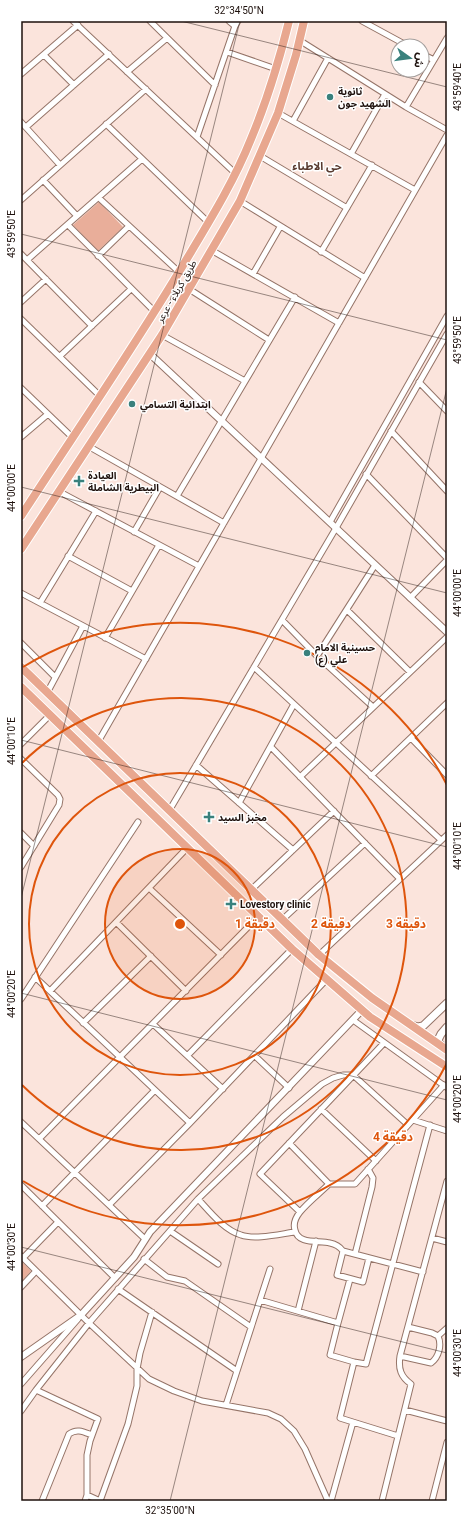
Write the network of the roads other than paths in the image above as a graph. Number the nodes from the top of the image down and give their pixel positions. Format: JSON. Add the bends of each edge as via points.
{"nodes":[{"id":1,"x":73,"y":21,"type":"edge"},
{"id":2,"x":229,"y":21,"type":"edge"},
{"id":3,"x":238,"y":21,"type":"edge"},
{"id":4,"x":289,"y":21,"type":"edge"},
{"id":5,"x":304,"y":21,"type":"edge"},
{"id":6,"x":362,"y":21,"type":"edge"},
{"id":7,"x":153,"y":22,"type":"edge"},
{"id":8,"x":78,"y":25,"type":"junction"},
{"id":9,"x":235,"y":26,"type":"junction"},
{"id":10,"x":167,"y":38,"type":"junction"},
{"id":11,"x":393,"y":38,"type":"edge"},
{"id":12,"x":447,"y":38,"type":"edge"},
{"id":13,"x":299,"y":40,"type":"junction"},
{"id":14,"x":226,"y":52,"type":"junction"},
{"id":15,"x":108,"y":54,"type":"junction"},
{"id":16,"x":44,"y":55,"type":"junction"},
{"id":17,"x":328,"y":58,"type":"junction"},
{"id":18,"x":430,"y":58,"type":"edge"},
{"id":19,"x":434,"y":60,"type":"junction"},
{"id":20,"x":276,"y":69,"type":"junction"},
{"id":21,"x":127,"y":72,"type":"junction"},
{"id":22,"x":21,"y":74,"type":"edge"},
{"id":23,"x":74,"y":86,"type":"junction"},
{"id":24,"x":215,"y":86,"type":"junction"},
{"id":25,"x":146,"y":89,"type":"junction"},
{"id":26,"x":385,"y":94,"type":"junction"},
{"id":27,"x":406,"y":107,"type":"junction"},
{"id":28,"x":278,"y":113,"type":"junction"},
{"id":29,"x":260,"y":115,"type":"junction"},
{"id":30,"x":275,"y":121,"type":"junction"},
{"id":31,"x":293,"y":121,"type":"junction"},
{"id":32,"x":21,"y":122,"type":"edge"},
{"id":33,"x":106,"y":124,"type":"junction"},
{"id":34,"x":26,"y":127,"type":"junction"},
{"id":35,"x":447,"y":130,"type":"edge"},
{"id":36,"x":447,"y":135,"type":"edge"},
{"id":37,"x":197,"y":137,"type":"junction"},
{"id":38,"x":251,"y":140,"type":"junction"},
{"id":39,"x":265,"y":146,"type":"junction"},
{"id":40,"x":351,"y":154,"type":"junction"},
{"id":41,"x":260,"y":156,"type":"junction"},
{"id":42,"x":142,"y":159,"type":"junction"},
{"id":43,"x":60,"y":165,"type":"junction"},
{"id":44,"x":372,"y":165,"type":"junction"},
{"id":45,"x":236,"y":174,"type":"junction"},
{"id":46,"x":43,"y":180,"type":"junction"},
{"id":47,"x":415,"y":190,"type":"junction"},
{"id":48,"x":22,"y":197,"type":"edge"},
{"id":49,"x":99,"y":198,"type":"junction"},
{"id":50,"x":240,"y":201,"type":"junction"},
{"id":51,"x":347,"y":208,"type":"junction"},
{"id":52,"x":77,"y":216,"type":"junction"},
{"id":53,"x":209,"y":223,"type":"junction"},
{"id":54,"x":68,"y":225,"type":"junction"},
{"id":55,"x":130,"y":226,"type":"junction"},
{"id":56,"x":280,"y":227,"type":"junction"},
{"id":57,"x":211,"y":250,"type":"junction"},
{"id":58,"x":321,"y":252,"type":"junction"},
{"id":59,"x":21,"y":254,"type":"edge"},
{"id":60,"x":98,"y":256,"type":"junction"},
{"id":61,"x":27,"y":260,"type":"junction"},
{"id":62,"x":179,"y":272,"type":"junction"},
{"id":63,"x":253,"y":274,"type":"junction"},
{"id":64,"x":365,"y":278,"type":"junction"},
{"id":65,"x":46,"y":279,"type":"junction"},
{"id":66,"x":131,"y":289,"type":"junction"},
{"id":67,"x":189,"y":289,"type":"junction"},
{"id":68,"x":295,"y":297,"type":"junction"},
{"id":69,"x":21,"y":302,"type":"edge"},
{"id":70,"x":155,"y":312,"type":"junction"},
{"id":71,"x":447,"y":316,"type":"edge"},
{"id":72,"x":21,"y":319,"type":"edge"},
{"id":73,"x":339,"y":323,"type":"junction"},
{"id":74,"x":92,"y":326,"type":"junction"},
{"id":75,"x":162,"y":334,"type":"junction"},
{"id":76,"x":446,"y":337,"type":"edge"},
{"id":77,"x":269,"y":340,"type":"junction"},
{"id":78,"x":150,"y":354,"type":"junction"},
{"id":79,"x":60,"y":356,"type":"junction"},
{"id":80,"x":245,"y":381,"type":"junction"},
{"id":81,"x":419,"y":382,"type":"junction"},
{"id":82,"x":21,"y":388,"type":"edge"},
{"id":83,"x":100,"y":396,"type":"junction"},
{"id":84,"x":447,"y":411,"type":"edge"},
{"id":85,"x":48,"y":414,"type":"junction"},
{"id":86,"x":221,"y":421,"type":"junction"},
{"id":87,"x":391,"y":430,"type":"junction"},
{"id":88,"x":21,"y":437,"type":"edge"},
{"id":89,"x":73,"y":438,"type":"junction"},
{"id":90,"x":88,"y":446,"type":"junction"},
{"id":91,"x":261,"y":458,"type":"junction"},
{"id":92,"x":366,"y":474,"type":"junction"},
{"id":93,"x":160,"y":487,"type":"junction"},
{"id":94,"x":58,"y":491,"type":"junction"},
{"id":95,"x":447,"y":491,"type":"edge"},
{"id":96,"x":178,"y":496,"type":"junction"},
{"id":97,"x":96,"y":512,"type":"junction"},
{"id":98,"x":21,"y":516,"type":"edge"},
{"id":99,"x":330,"y":522,"type":"junction"},
{"id":100,"x":224,"y":523,"type":"junction"},
{"id":101,"x":336,"y":528,"type":"junction"},
{"id":102,"x":134,"y":532,"type":"junction"},
{"id":103,"x":159,"y":545,"type":"junction"},
{"id":104,"x":21,"y":549,"type":"edge"},
{"id":105,"x":68,"y":556,"type":"junction"},
{"id":106,"x":447,"y":559,"type":"edge"},
{"id":107,"x":375,"y":565,"type":"junction"},
{"id":108,"x":199,"y":566,"type":"junction"},
{"id":109,"x":132,"y":591,"type":"junction"},
{"id":110,"x":21,"y":593,"type":"edge"},
{"id":111,"x":410,"y":598,"type":"junction"},
{"id":112,"x":40,"y":603,"type":"junction"},
{"id":113,"x":347,"y":610,"type":"junction"},
{"id":114,"x":282,"y":620,"type":"junction"},
{"id":115,"x":83,"y":626,"type":"junction"},
{"id":116,"x":447,"y":632,"type":"edge"},
{"id":117,"x":447,"y":637,"type":"edge"},
{"id":118,"x":105,"y":638,"type":"junction"},
{"id":119,"x":21,"y":642,"type":"edge"},
{"id":120,"x":317,"y":656,"type":"junction"},
{"id":121,"x":146,"y":659,"type":"junction"},
{"id":122,"x":21,"y":667,"type":"edge"},
{"id":123,"x":254,"y":667,"type":"junction"},
{"id":124,"x":410,"y":672,"type":"junction"},
{"id":125,"x":55,"y":677,"type":"junction"},
{"id":126,"x":21,"y":687,"type":"edge"},
{"id":127,"x":47,"y":693,"type":"junction"},
{"id":128,"x":447,"y":703,"type":"edge"},
{"id":129,"x":294,"y":704,"type":"junction"},
{"id":130,"x":373,"y":707,"type":"junction"},
{"id":131,"x":50,"y":715,"type":"junction"},
{"id":132,"x":411,"y":738,"type":"junction"},
{"id":133,"x":98,"y":742,"type":"junction"},
{"id":134,"x":336,"y":743,"type":"junction"},
{"id":135,"x":21,"y":744,"type":"edge"},
{"id":136,"x":271,"y":747,"type":"junction"},
{"id":137,"x":21,"y":759,"type":"edge"},
{"id":138,"x":196,"y":765,"type":"junction"},
{"id":139,"x":446,"y":773,"type":"edge"},
{"id":140,"x":371,"y":776,"type":"junction"},
{"id":141,"x":300,"y":777,"type":"junction"},
{"id":142,"x":239,"y":802,"type":"junction"},
{"id":143,"x":170,"y":811,"type":"junction"},
{"id":144,"x":334,"y":811,"type":"junction"},
{"id":145,"x":138,"y":822,"type":"dead end"},
{"id":146,"x":21,"y":833,"type":"edge"},
{"id":147,"x":447,"y":835,"type":"edge"},
{"id":148,"x":441,"y":840,"type":"junction"},
{"id":149,"x":365,"y":843,"type":"junction"},
{"id":150,"x":34,"y":846,"type":"junction"},
{"id":151,"x":187,"y":848,"type":"junction"},
{"id":152,"x":293,"y":850,"type":"junction"},
{"id":153,"x":21,"y":867,"type":"edge"},
{"id":154,"x":400,"y":879,"type":"junction"},
{"id":155,"x":149,"y":888,"type":"junction"},
{"id":156,"x":252,"y":890,"type":"junction"},
{"id":157,"x":258,"y":917,"type":"junction"},
{"id":158,"x":283,"y":919,"type":"junction"},
{"id":159,"x":116,"y":922,"type":"junction"},
{"id":160,"x":292,"y":949,"type":"junction"},
{"id":161,"x":221,"y":955,"type":"junction"},
{"id":162,"x":320,"y":955,"type":"junction"},
{"id":163,"x":151,"y":956,"type":"junction"},
{"id":164,"x":35,"y":977,"type":"junction"},
{"id":165,"x":326,"y":980,"type":"junction"},
{"id":166,"x":186,"y":991,"type":"junction"},
{"id":167,"x":50,"y":992,"type":"junction"},
{"id":168,"x":21,"y":999,"type":"edge"},
{"id":169,"x":447,"y":1003,"type":"edge"},
{"id":170,"x":362,"y":1010,"type":"junction"},
{"id":171,"x":353,"y":1020,"type":"junction"},
{"id":172,"x":84,"y":1023,"type":"junction"},
{"id":173,"x":153,"y":1024,"type":"junction"},
{"id":174,"x":410,"y":1025,"type":"junction"},
{"id":175,"x":447,"y":1027,"type":"edge"},
{"id":176,"x":384,"y":1043,"type":"junction"},
{"id":177,"x":444,"y":1048,"type":"edge"},
{"id":178,"x":188,"y":1055,"type":"junction"},
{"id":179,"x":255,"y":1056,"type":"junction"},
{"id":180,"x":120,"y":1057,"type":"junction"},
{"id":181,"x":447,"y":1067,"type":"edge"},
{"id":182,"x":354,"y":1075,"type":"junction"},
{"id":183,"x":446,"y":1086,"type":"edge"},
{"id":184,"x":289,"y":1088,"type":"junction"},
{"id":185,"x":223,"y":1089,"type":"junction"},
{"id":186,"x":155,"y":1090,"type":"junction"},
{"id":187,"x":321,"y":1109,"type":"junction"},
{"id":188,"x":412,"y":1120,"type":"junction"},
{"id":189,"x":21,"y":1122,"type":"edge"},
{"id":190,"x":190,"y":1123,"type":"junction"},
{"id":191,"x":408,"y":1125,"type":"junction"},
{"id":192,"x":430,"y":1125,"type":"junction"},
{"id":193,"x":447,"y":1130,"type":"edge"},
{"id":194,"x":39,"y":1139,"type":"junction"},
{"id":195,"x":289,"y":1144,"type":"junction"},
{"id":196,"x":376,"y":1161,"type":"junction"},
{"id":197,"x":368,"y":1169,"type":"junction"},
{"id":198,"x":75,"y":1173,"type":"junction"},
{"id":199,"x":447,"y":1181,"type":"edge"},
{"id":200,"x":329,"y":1184,"type":"junction"},
{"id":201,"x":21,"y":1185,"type":"edge"},
{"id":202,"x":198,"y":1199,"type":"junction"},
{"id":203,"x":42,"y":1206,"type":"junction"},
{"id":204,"x":109,"y":1206,"type":"junction"},
{"id":205,"x":300,"y":1212,"type":"junction"},
{"id":206,"x":58,"y":1222,"type":"junction"},
{"id":207,"x":170,"y":1231,"type":"junction"},
{"id":208,"x":295,"y":1232,"type":"junction"},
{"id":209,"x":432,"y":1238,"type":"junction"},
{"id":210,"x":145,"y":1239,"type":"junction"},
{"id":211,"x":316,"y":1241,"type":"junction"},
{"id":212,"x":447,"y":1242,"type":"edge"},
{"id":213,"x":343,"y":1251,"type":"junction"},
{"id":214,"x":356,"y":1254,"type":"junction"},
{"id":215,"x":22,"y":1257,"type":"edge"},
{"id":216,"x":369,"y":1258,"type":"junction"},
{"id":217,"x":144,"y":1259,"type":"junction"},
{"id":218,"x":218,"y":1264,"type":"dead end"},
{"id":219,"x":394,"y":1264,"type":"junction"},
{"id":220,"x":270,"y":1269,"type":"dead end"},
{"id":221,"x":36,"y":1271,"type":"junction"},
{"id":222,"x":423,"y":1272,"type":"junction"},
{"id":223,"x":115,"y":1278,"type":"junction"},
{"id":224,"x":350,"y":1279,"type":"junction"},
{"id":225,"x":21,"y":1287,"type":"edge"},
{"id":226,"x":118,"y":1289,"type":"junction"},
{"id":227,"x":260,"y":1300,"type":"junction"},
{"id":228,"x":298,"y":1311,"type":"junction"},
{"id":229,"x":152,"y":1312,"type":"junction"},
{"id":230,"x":81,"y":1315,"type":"junction"},
{"id":231,"x":89,"y":1323,"type":"junction"},
{"id":232,"x":338,"y":1323,"type":"junction"},
{"id":233,"x":251,"y":1327,"type":"junction"},
{"id":234,"x":408,"y":1327,"type":"junction"},
{"id":235,"x":447,"y":1328,"type":"edge"},
{"id":236,"x":438,"y":1336,"type":"junction"},
{"id":237,"x":400,"y":1356,"type":"junction"},
{"id":238,"x":21,"y":1357,"type":"edge"},
{"id":239,"x":354,"y":1362,"type":"junction"},
{"id":240,"x":138,"y":1368,"type":"junction"},
{"id":241,"x":237,"y":1371,"type":"junction"},
{"id":242,"x":21,"y":1384,"type":"edge"},
{"id":243,"x":36,"y":1390,"type":"junction"},
{"id":244,"x":226,"y":1405,"type":"junction"},
{"id":245,"x":405,"y":1410,"type":"junction"},
{"id":246,"x":21,"y":1411,"type":"edge"},
{"id":247,"x":447,"y":1420,"type":"edge"},
{"id":248,"x":353,"y":1422,"type":"junction"},
{"id":249,"x":92,"y":1435,"type":"junction"},
{"id":250,"x":398,"y":1436,"type":"junction"},
{"id":251,"x":447,"y":1442,"type":"edge"},
{"id":252,"x":87,"y":1495,"type":"junction"},
{"id":253,"x":42,"y":1501,"type":"edge"},
{"id":254,"x":85,"y":1501,"type":"edge"},
{"id":255,"x":100,"y":1501,"type":"edge"},
{"id":256,"x":331,"y":1501,"type":"edge"},
{"id":257,"x":382,"y":1501,"type":"edge"},
{"id":258,"x":432,"y":1501,"type":"edge"}],
"edges":[{"from":1,"to":8,"type":"street"},
{"from":2,"to":9,"type":"street"},
{"from":3,"to":9,"type":"street"},
{"from":4,"to":20,"type":"main road","name":"طريق كربلاء - عرعر"},
{"from":5,"to":13,"type":"main road","name":"طريق كربلاء - عرعر"},
{"from":6,"to":11,"type":"street"},
{"from":7,"to":10,"type":"street"},
{"from":8,"to":15,"type":"street"},
{"from":8,"to":16,"type":"street"},
{"from":9,"to":14,"type":"street"},
{"from":10,"to":21,"type":"street"},
{"from":10,"to":24,"type":"street"},
{"from":12,"to":19,"type":"street"},
{"from":13,"to":17,"type":"street"},
{"from":13,"to":28,"type":"main road","name":"طريق كربلاء - عرعر"},
{"from":14,"to":20,"type":"street"},
{"from":14,"to":24,"type":"street"},
{"from":15,"to":21,"type":"street"},
{"from":15,"to":23,"type":"street"},
{"from":16,"to":22,"type":"street"},
{"from":16,"to":23,"type":"street"},
{"from":17,"to":26,"type":"street"},
{"from":17,"to":31,"type":"street"},
{"from":18,"to":19,"type":"street"},
{"from":19,"to":27,"type":"street"},
{"from":20,"to":29,"type":"main road","name":"طريق كربلاء - عرعر"},
{"from":21,"to":25,"type":"street"},
{"from":23,"to":34,"type":"street"},
{"from":24,"to":37,"type":"street"},
{"from":25,"to":33,"type":"street"},
{"from":25,"to":37,"type":"street"},
{"from":26,"to":27,"type":"street"},
{"from":26,"to":40,"type":"street"},
{"from":27,"to":35,"type":"street"},
{"from":28,"to":30,"type":"main road","name":"طريق كربلاء - عرعر"},
{"from":28,"to":31,"type":"street"},
{"from":29,"to":30,"type":"main road","via":[[266,122]]},
{"from":29,"to":38,"type":"main road","name":"طريق كربلاء - عرعر"},
{"from":30,"to":39,"type":"main road","name":"طريق كربلاء - عرعر"},
{"from":31,"to":40,"type":"street"},
{"from":32,"to":34,"type":"street"},
{"from":33,"to":42,"type":"street"},
{"from":33,"to":43,"type":"street"},
{"from":34,"to":43,"type":"street"},
{"from":36,"to":47,"type":"street"},
{"from":37,"to":45,"type":"street"},
{"from":38,"to":39,"type":"main road","via":[[259,140]]},
{"from":38,"to":45,"type":"main road","name":"طريق كربلاء - عرعر"},
{"from":39,"to":41,"type":"main road","name":"طريق كربلاء - عرعر"},
{"from":40,"to":44,"type":"street"},
{"from":41,"to":50,"type":"main road","name":"طريق كربلاء - عرعر"},
{"from":41,"to":51,"type":"street"},
{"from":42,"to":49,"type":"street"},
{"from":42,"to":53,"type":"street"},
{"from":43,"to":46,"type":"street"},
{"from":44,"to":47,"type":"street"},
{"from":44,"to":51,"type":"street"},
{"from":45,"to":53,"type":"main road","name":"طريق كربلاء - عرعر"},
{"from":46,"to":48,"type":"street"},
{"from":46,"to":52,"type":"street"},
{"from":47,"to":64,"type":"street"},
{"from":49,"to":52,"type":"street"},
{"from":49,"to":55,"type":"street"},
{"from":50,"to":56,"type":"street"},
{"from":50,"to":57,"type":"main road","name":"طريق كربلاء - عرعر"},
{"from":51,"to":58,"type":"street"},
{"from":52,"to":54,"type":"street"},
{"from":53,"to":62,"type":"main road","name":"طريق كربلاء - عرعر"},
{"from":54,"to":60,"type":"street"},
{"from":54,"to":61,"type":"street"},
{"from":55,"to":60,"type":"street"},
{"from":55,"to":62,"type":"street"},
{"from":56,"to":58,"type":"street"},
{"from":56,"to":63,"type":"street"},
{"from":57,"to":63,"type":"street"},
{"from":57,"to":67,"type":"main road","name":"طريق كربلاء - عرعر"},
{"from":58,"to":64,"type":"street"},
{"from":59,"to":61,"type":"street"},
{"from":60,"to":66,"type":"street"},
{"from":61,"to":65,"type":"street"},
{"from":62,"to":70,"type":"main road","name":"طريق كربلاء - عرعر"},
{"from":63,"to":68,"type":"street"},
{"from":64,"to":73,"type":"street"},
{"from":65,"to":69,"type":"street"},
{"from":65,"to":74,"type":"street"},
{"from":66,"to":70,"type":"street"},
{"from":66,"to":74,"type":"street"},
{"from":67,"to":75,"type":"main road","name":"طريق كربلاء - عرعر"},
{"from":67,"to":77,"type":"street"},
{"from":68,"to":73,"type":"street"},
{"from":68,"to":77,"type":"street"},
{"from":70,"to":83,"type":"main road","name":"طريق كربلاء - عرعر"},
{"from":71,"to":99,"type":"street"},
{"from":72,"to":79,"type":"street"},
{"from":73,"to":91,"type":"street"},
{"from":74,"to":79,"type":"street"},
{"from":75,"to":78,"type":"main road","name":"طريق كربلاء - عرعر"},
{"from":75,"to":80,"type":"street"},
{"from":76,"to":81,"type":"street"},
{"from":77,"to":80,"type":"street"},
{"from":78,"to":86,"type":"street"},
{"from":78,"to":90,"type":"main road","name":"طريق كربلاء - عرعر"},
{"from":79,"to":83,"type":"street"},
{"from":80,"to":86,"type":"street"},
{"from":81,"to":84,"type":"street"},
{"from":81,"to":87,"type":"street"},
{"from":82,"to":85,"type":"street"},
{"from":83,"to":89,"type":"main road","name":"طريق كربلاء - عرعر"},
{"from":85,"to":88,"type":"street"},
{"from":85,"to":89,"type":"street"},
{"from":86,"to":91,"type":"street"},
{"from":86,"to":96,"type":"street"},
{"from":87,"to":92,"type":"street"},
{"from":87,"to":95,"type":"street"},
{"from":89,"to":98,"type":"main road","name":"طريق كربلاء - عرعر"},
{"from":90,"to":93,"type":"street"},
{"from":90,"to":94,"type":"main road","name":"طريق كربلاء - عرعر"},
{"from":91,"to":99,"type":"street"},
{"from":91,"to":100,"type":"street"},
{"from":92,"to":101,"type":"street"},
{"from":92,"to":106,"type":"street"},
{"from":93,"to":96,"type":"street"},
{"from":93,"to":102,"type":"street"},
{"from":94,"to":97,"type":"street"},
{"from":94,"to":104,"type":"main road","name":"طريق كربلاء - عرعر"},
{"from":96,"to":100,"type":"street"},
{"from":97,"to":102,"type":"street"},
{"from":97,"to":105,"type":"street"},
{"from":99,"to":101,"type":"street"},
{"from":100,"to":108,"type":"street"},
{"from":101,"to":107,"type":"street"},
{"from":101,"to":114,"type":"street"},
{"from":102,"to":103,"type":"street"},
{"from":103,"to":108,"type":"street"},
{"from":103,"to":109,"type":"street"},
{"from":105,"to":109,"type":"street"},
{"from":105,"to":112,"type":"street"},
{"from":106,"to":111,"type":"street"},
{"from":107,"to":111,"type":"street"},
{"from":107,"to":113,"type":"street"},
{"from":108,"to":121,"type":"street"},
{"from":109,"to":118,"type":"street"},
{"from":110,"to":112,"type":"street"},
{"from":111,"to":116,"type":"street"},
{"from":112,"to":115,"type":"street"},
{"from":113,"to":120,"type":"street"},
{"from":113,"to":124,"type":"street"},
{"from":114,"to":120,"type":"street"},
{"from":114,"to":123,"type":"street"},
{"from":115,"to":118,"type":"street"},
{"from":115,"to":125,"type":"street"},
{"from":117,"to":124,"type":"street"},
{"from":118,"to":121,"type":"street"},
{"from":119,"to":125,"type":"street"},
{"from":120,"to":130,"type":"street"},
{"from":121,"to":133,"type":"street"},
{"from":122,"to":127,"type":"main road"},
{"from":123,"to":129,"type":"street"},
{"from":123,"to":138,"type":"street"},
{"from":124,"to":130,"type":"street"},
{"from":125,"to":127,"type":"street"},
{"from":126,"to":131,"type":"main road"},
{"from":127,"to":133,"type":"main road"},
{"from":128,"to":132,"type":"street"},
{"from":129,"to":134,"type":"street"},
{"from":129,"to":136,"type":"street"},
{"from":130,"to":134,"type":"street"},
{"from":131,"to":135,"type":"street"},
{"from":131,"to":151,"type":"main road"},
{"from":132,"to":139,"type":"street"},
{"from":132,"to":140,"type":"street"},
{"from":133,"to":143,"type":"main road"},
{"from":134,"to":140,"type":"street"},
{"from":134,"to":141,"type":"street"},
{"from":136,"to":141,"type":"street"},
{"from":136,"to":142,"type":"street"},
{"from":137,"to":150,"type":"street","via":[[60,799],[59,805]]},
{"from":138,"to":142,"type":"street"},
{"from":138,"to":143,"type":"street"},
{"from":140,"to":148,"type":"street"},
{"from":141,"to":144,"type":"street"},
{"from":142,"to":152,"type":"street"},
{"from":143,"to":156,"type":"main road"},
{"from":144,"to":149,"type":"street"},
{"from":144,"to":152,"type":"street"},
{"from":145,"to":164,"type":"street"},
{"from":146,"to":150,"type":"street"},
{"from":147,"to":148,"type":"street"},
{"from":148,"to":154,"type":"street"},
{"from":149,"to":154,"type":"street"},
{"from":149,"to":158,"type":"street"},
{"from":150,"to":153,"type":"street"},
{"from":151,"to":155,"type":"street"},
{"from":151,"to":157,"type":"main road"},
{"from":152,"to":156,"type":"street"},
{"from":154,"to":162,"type":"street"},
{"from":155,"to":159,"type":"street"},
{"from":155,"to":161,"type":"street"},
{"from":156,"to":158,"type":"main road"},
{"from":157,"to":160,"type":"main road"},
{"from":157,"to":161,"type":"street"},
{"from":158,"to":162,"type":"main road"},
{"from":159,"to":163,"type":"street"},
{"from":159,"to":167,"type":"street"},
{"from":160,"to":165,"type":"main road"},
{"from":160,"to":178,"type":"street"},
{"from":161,"to":166,"type":"street"},
{"from":162,"to":174,"type":"main road","via":[[348,980]]},
{"from":163,"to":166,"type":"street"},
{"from":163,"to":172,"type":"street"},
{"from":164,"to":167,"type":"street"},
{"from":164,"to":168,"type":"street"},
{"from":165,"to":170,"type":"main road"},
{"from":165,"to":179,"type":"street"},
{"from":166,"to":173,"type":"street"},
{"from":167,"to":172,"type":"street"},
{"from":169,"to":174,"type":"main road","via":[[423,1026]]},
{"from":170,"to":171,"type":"street"},
{"from":170,"to":181,"type":"main road"},
{"from":171,"to":176,"type":"street"},
{"from":171,"to":184,"type":"street"},
{"from":172,"to":180,"type":"street"},
{"from":173,"to":178,"type":"street"},
{"from":173,"to":180,"type":"street"},
{"from":174,"to":177,"type":"main road"},
{"from":175,"to":177,"type":"main road","via":[[439,1037],[439,1043]]},
{"from":176,"to":182,"type":"street"},
{"from":176,"to":183,"type":"street"},
{"from":178,"to":185,"type":"street"},
{"from":179,"to":184,"type":"street"},
{"from":179,"to":185,"type":"street"},
{"from":180,"to":186,"type":"street"},
{"from":180,"to":194,"type":"street"},
{"from":182,"to":187,"type":"street"},
{"from":182,"to":191,"type":"street"},
{"from":182,"to":202,"type":"street","via":[[343,1075],[322,1084],[283,1117]]},
{"from":183,"to":188,"type":"street"},
{"from":184,"to":210,"type":"street"},
{"from":185,"to":190,"type":"street"},
{"from":186,"to":190,"type":"street"},
{"from":186,"to":198,"type":"street"},
{"from":187,"to":195,"type":"street"},
{"from":187,"to":196,"type":"street"},
{"from":188,"to":191,"type":"street"},
{"from":188,"to":192,"type":"street"},
{"from":189,"to":194,"type":"street"},
{"from":190,"to":204,"type":"street"},
{"from":191,"to":196,"type":"street"},
{"from":192,"to":193,"type":"street"},
{"from":192,"to":219,"type":"street"},
{"from":194,"to":198,"type":"street"},
{"from":195,"to":200,"type":"street"},
{"from":195,"to":205,"type":"street","via":[[260,1174]]},
{"from":196,"to":197,"type":"street"},
{"from":197,"to":200,"type":"street","via":[[355,1184]]},
{"from":197,"to":214,"type":"street","via":[[373,1178],[372,1187]]},
{"from":198,"to":203,"type":"street"},
{"from":198,"to":204,"type":"street"},
{"from":199,"to":209,"type":"street"},
{"from":200,"to":205,"type":"street"},
{"from":201,"to":203,"type":"street"},
{"from":202,"to":207,"type":"street"},
{"from":202,"to":208,"type":"street","via":[[228,1228],[242,1235]]},
{"from":203,"to":206,"type":"street"},
{"from":204,"to":210,"type":"street"},
{"from":205,"to":208,"type":"street","via":[[294,1226]]},
{"from":206,"to":215,"type":"street"},
{"from":206,"to":223,"type":"street"},
{"from":207,"to":217,"type":"street"},
{"from":207,"to":218,"type":"street"},
{"from":208,"to":211,"type":"street","via":[[303,1240]]},
{"from":209,"to":212,"type":"street"},
{"from":209,"to":222,"type":"street"},
{"from":210,"to":223,"type":"street","via":[[134,1257]]},
{"from":211,"to":213,"type":"street","via":[[330,1242]]},
{"from":211,"to":228,"type":"street"},
{"from":213,"to":214,"type":"street"},
{"from":213,"to":224,"type":"street","via":[[337,1275]]},
{"from":214,"to":216,"type":"street"},
{"from":215,"to":221,"type":"street"},
{"from":216,"to":219,"type":"street"},
{"from":216,"to":224,"type":"street","via":[[363,1282]]},
{"from":217,"to":226,"type":"street"},
{"from":217,"to":233,"type":"street","via":[[167,1277],[185,1281]]},
{"from":219,"to":222,"type":"street"},
{"from":219,"to":239,"type":"street","via":[[366,1364]]},
{"from":220,"to":227,"type":"street"},
{"from":221,"to":225,"type":"street"},
{"from":221,"to":230,"type":"street"},
{"from":222,"to":234,"type":"street"},
{"from":223,"to":230,"type":"street"},
{"from":224,"to":232,"type":"street"},
{"from":226,"to":229,"type":"street"},
{"from":226,"to":231,"type":"street"},
{"from":227,"to":228,"type":"street"},
{"from":227,"to":233,"type":"street"},
{"from":228,"to":232,"type":"street"},
{"from":229,"to":240,"type":"street"},
{"from":229,"to":241,"type":"street"},
{"from":230,"to":231,"type":"street"},
{"from":230,"to":238,"type":"street"},
{"from":230,"to":242,"type":"street"},
{"from":231,"to":240,"type":"street"},
{"from":231,"to":243,"type":"street"},
{"from":232,"to":239,"type":"street","via":[[330,1355]]},
{"from":233,"to":241,"type":"street"},
{"from":234,"to":236,"type":"street"},
{"from":234,"to":237,"type":"street"},
{"from":235,"to":236,"type":"street"},
{"from":236,"to":237,"type":"street","via":[[438,1355],[431,1363]]},
{"from":237,"to":245,"type":"street","via":[[401,1374],[411,1384]]},
{"from":239,"to":248,"type":"street","via":[[340,1418]]},
{"from":240,"to":244,"type":"street","via":[[149,1379],[174,1391],[202,1401]]},
{"from":240,"to":255,"type":"street","via":[[138,1386],[128,1424]]},
{"from":241,"to":244,"type":"street"},
{"from":243,"to":246,"type":"street"},
{"from":243,"to":249,"type":"street","via":[[97,1418]]},
{"from":244,"to":256,"type":"street","via":[[268,1413],[281,1419],[294,1431],[306,1449]]},
{"from":245,"to":247,"type":"street"},
{"from":245,"to":250,"type":"street"},
{"from":248,"to":250,"type":"street"},
{"from":248,"to":256,"type":"street"},
{"from":249,"to":252,"type":"street","via":[[87,1455]]},
{"from":249,"to":253,"type":"street","via":[[78,1430],[69,1434]]},
{"from":250,"to":257,"type":"street"},
{"from":251,"to":258,"type":"street"},
{"from":252,"to":254,"type":"street"},
{"from":252,"to":255,"type":"street"}]}
